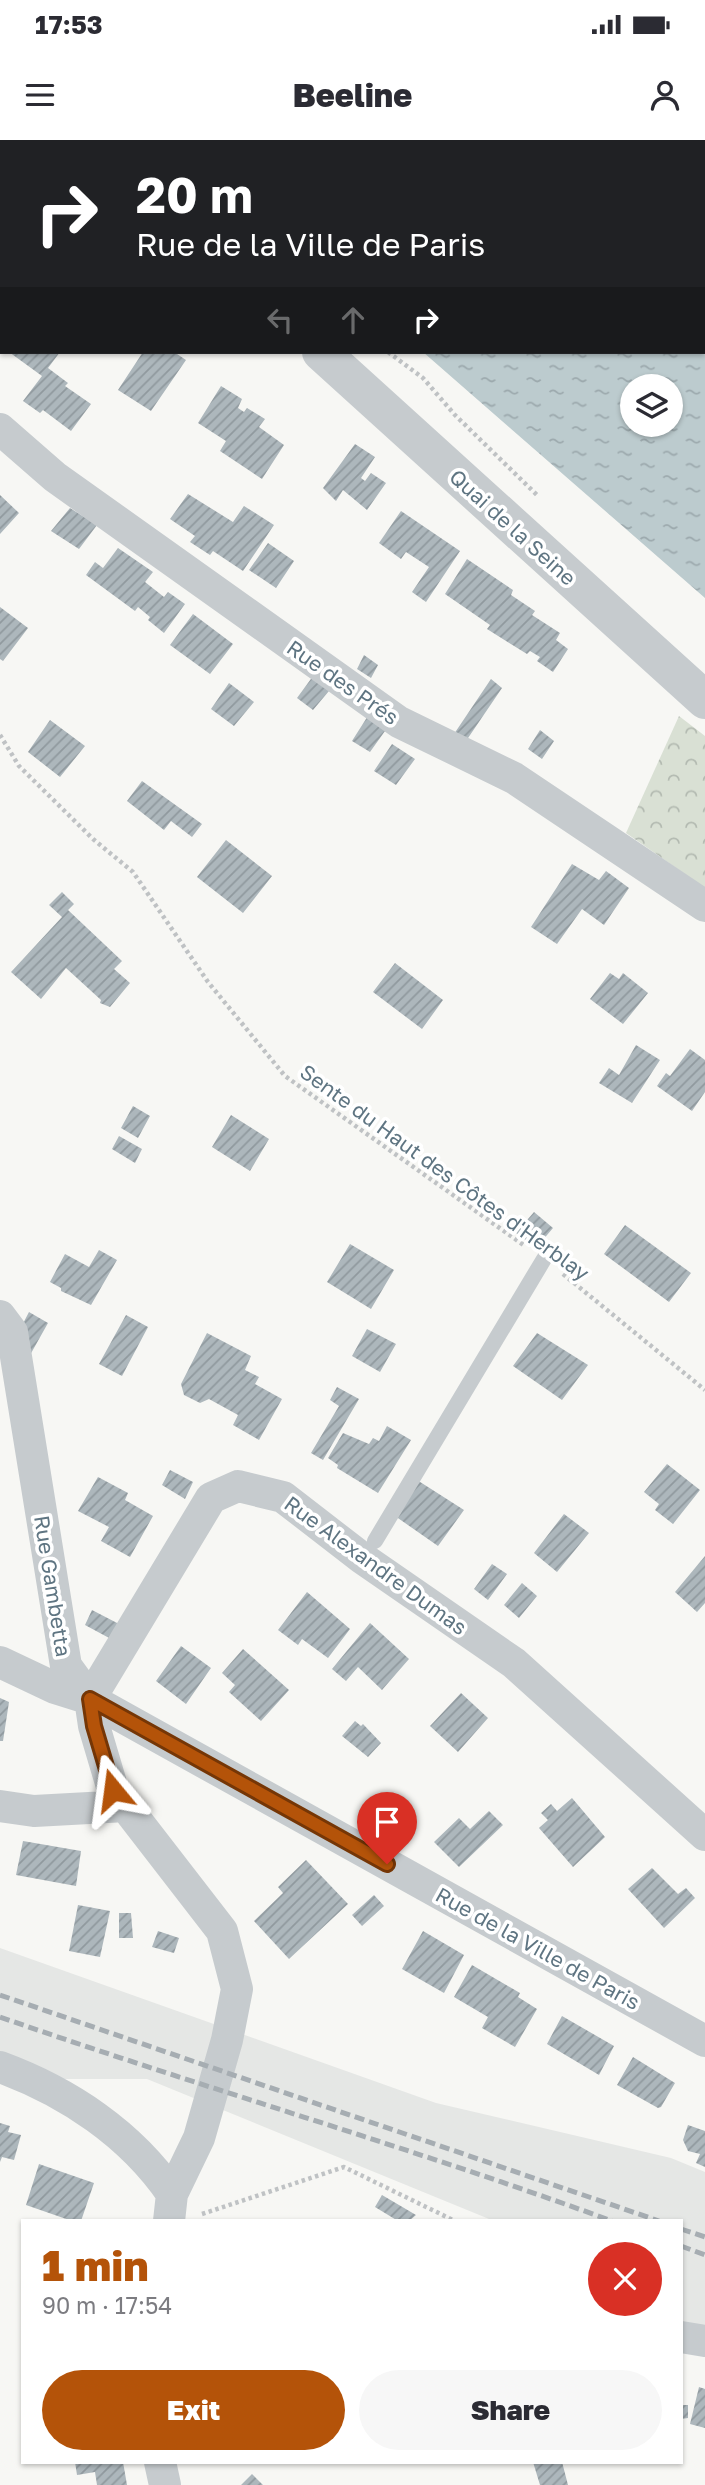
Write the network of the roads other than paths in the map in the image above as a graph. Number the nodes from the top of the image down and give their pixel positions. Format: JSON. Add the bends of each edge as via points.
{"nodes":[{"id":1,"x":323,"y":354,"type":"edge"},
{"id":2,"x":0,"y":429,"type":"edge"},
{"id":3,"x":705,"y":700,"type":"edge"},
{"id":4,"x":705,"y":906,"type":"edge"},
{"id":5,"x":544,"y":1259,"type":"road end"},
{"id":6,"x":0,"y":1316,"type":"edge"},
{"id":7,"x":375,"y":1541,"type":"dead end"},
{"id":8,"x":0,"y":1662,"type":"edge"},
{"id":9,"x":90,"y":1699,"type":"junction"},
{"id":10,"x":0,"y":1806,"type":"edge"},
{"id":11,"x":126,"y":1806,"type":"junction"},
{"id":12,"x":705,"y":1835,"type":"edge"},
{"id":13,"x":705,"y":2041,"type":"edge"},
{"id":14,"x":0,"y":2067,"type":"edge"},
{"id":15,"x":178,"y":2210,"type":"edge"},
{"id":16,"x":683,"y":2336,"type":"edge"},
{"id":17,"x":705,"y":2341,"type":"edge"},
{"id":18,"x":160,"y":2464,"type":"edge"},
{"id":19,"x":165,"y":2485,"type":"edge"}],
"edges":[{"from":1,"to":3,"type":"street","name":"Quai de la Seine"},
{"from":2,"to":4,"type":"street","name":"Rue des Prés","via":[[55,477],[399,722],[514,778]]},
{"from":5,"to":7,"type":"lane"},
{"from":6,"to":9,"type":"street","name":"Rue Gambetta","via":[[12,1332],[66,1666]]},
{"from":8,"to":9,"type":"street","name":"Rue de la Ville de Paris"},
{"from":9,"to":11,"type":"street","name":"Rue Gambetta","via":[[113,1790]]},
{"from":9,"to":12,"type":"street","name":"Rue Alexandre Dumas","via":[[211,1498],[238,1486],[283,1497],[514,1663]]},
{"from":9,"to":13,"type":"street","name":"Rue de la Ville de Paris"},
{"from":10,"to":11,"type":"street","via":[[34,1811]]},
{"from":11,"to":15,"type":"street","name":"Rue Gambetta","via":[[222,1931],[237,1989]]},
{"from":14,"to":15,"type":"street","via":[[41,2082],[87,2109],[158,2173]]},
{"from":16,"to":17,"type":"street"},
{"from":18,"to":19,"type":"street"}]}
